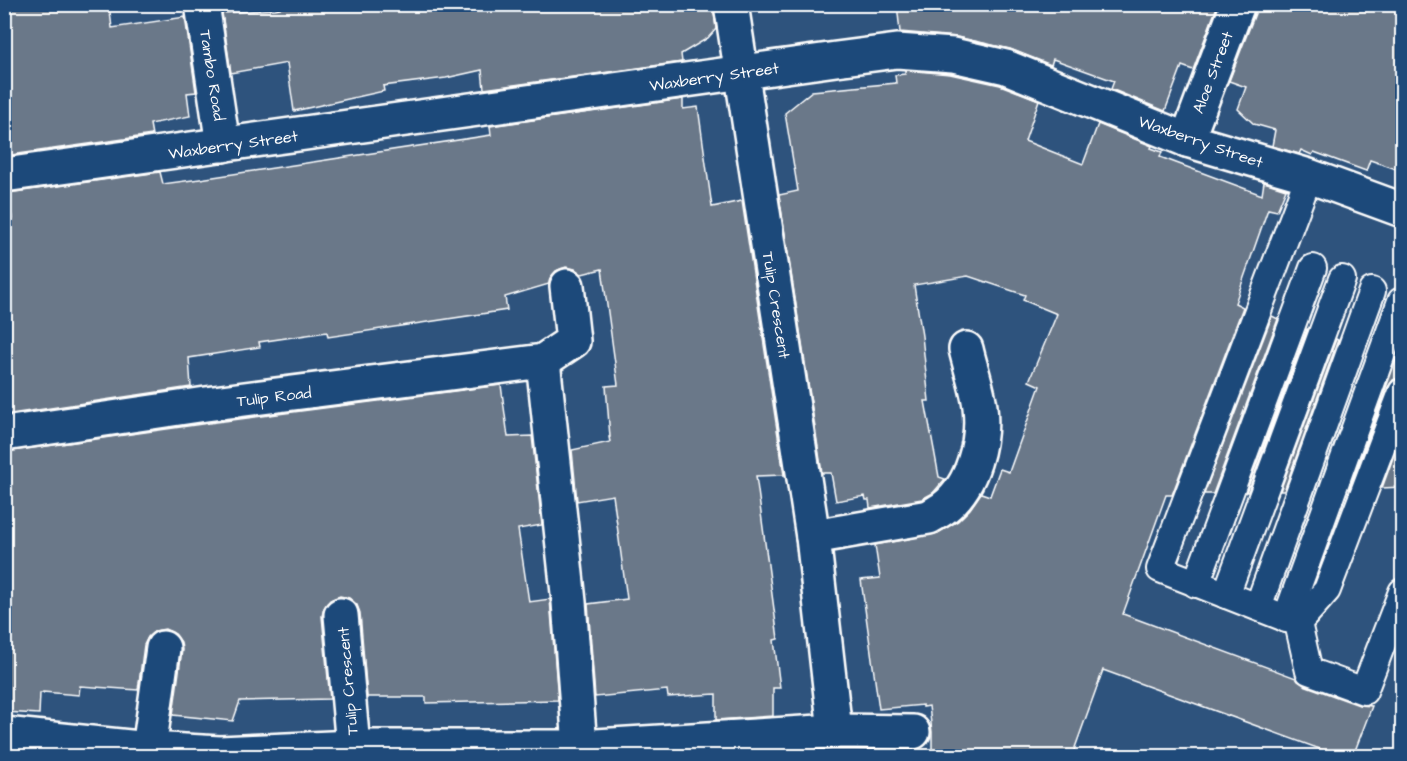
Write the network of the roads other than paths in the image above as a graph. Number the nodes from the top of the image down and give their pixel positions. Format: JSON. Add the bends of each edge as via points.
{"nodes":[{"id":1,"x":202,"y":4,"type":"edge"},
{"id":2,"x":731,"y":4,"type":"edge"},
{"id":3,"x":1238,"y":4,"type":"edge"},
{"id":4,"x":741,"y":72,"type":"junction"},
{"id":5,"x":1187,"y":140,"type":"junction"},
{"id":6,"x":223,"y":145,"type":"junction"},
{"id":7,"x":4,"y":176,"type":"edge"},
{"id":8,"x":1309,"y":176,"type":"junction"},
{"id":9,"x":1402,"y":210,"type":"edge"},
{"id":10,"x":1280,"y":255,"type":"junction"},
{"id":11,"x":1313,"y":268,"type":"junction"},
{"id":12,"x":1342,"y":279,"type":"junction"},
{"id":13,"x":567,"y":286,"type":"dead end"},
{"id":14,"x":1371,"y":291,"type":"junction"},
{"id":15,"x":1402,"y":302,"type":"edge"},
{"id":16,"x":966,"y":349,"type":"dead end"},
{"id":17,"x":543,"y":361,"type":"junction"},
{"id":18,"x":1402,"y":392,"type":"edge"},
{"id":19,"x":4,"y":434,"type":"edge"},
{"id":20,"x":813,"y":537,"type":"junction"},
{"id":21,"x":1196,"y":584,"type":"junction"},
{"id":22,"x":1402,"y":592,"type":"edge"},
{"id":23,"x":1226,"y":595,"type":"junction"},
{"id":24,"x":1258,"y":607,"type":"junction"},
{"id":25,"x":341,"y":615,"type":"dead end"},
{"id":26,"x":1292,"y":621,"type":"junction"},
{"id":27,"x":163,"y":648,"type":"dead end"},
{"id":28,"x":835,"y":731,"type":"junction"},
{"id":29,"x":913,"y":732,"type":"dead end"},
{"id":30,"x":4,"y":734,"type":"edge"},
{"id":31,"x":353,"y":747,"type":"junction"},
{"id":32,"x":580,"y":747,"type":"junction"},
{"id":33,"x":149,"y":749,"type":"junction"}],
"edges":[{"from":1,"to":6,"type":"street","name":"Tambo Road"},
{"from":2,"to":4,"type":"street","name":"Tulip Crescent"},
{"from":3,"to":5,"type":"street","name":"Aloe Street"},
{"from":4,"to":5,"type":"street","name":"Waxberry Street","via":[[897,51],[953,55],[1006,67]]},
{"from":4,"to":6,"type":"street","name":"Waxberry Street"},
{"from":4,"to":20,"type":"street","name":"Tulip Crescent"},
{"from":5,"to":8,"type":"street","name":"Waxberry Street"},
{"from":6,"to":7,"type":"street","name":"Waxberry Street"},
{"from":8,"to":9,"type":"street","name":"Waxberry Street"},
{"from":8,"to":10,"type":"lane"},
{"from":10,"to":11,"type":"lane"},
{"from":10,"to":21,"type":"lane","via":[[1160,569]]},
{"from":11,"to":12,"type":"lane"},
{"from":11,"to":21,"type":"lane"},
{"from":12,"to":14,"type":"lane"},
{"from":12,"to":23,"type":"lane"},
{"from":13,"to":17,"type":"street","name":"Tulip Road","via":[[573,341]]},
{"from":14,"to":15,"type":"lane"},
{"from":14,"to":24,"type":"lane"},
{"from":15,"to":26,"type":"lane"},
{"from":16,"to":20,"type":"street","via":[[980,406],[981,437],[974,467],[959,492],[929,517]]},
{"from":17,"to":19,"type":"street","name":"Tulip Road"},
{"from":17,"to":32,"type":"street"},
{"from":18,"to":26,"type":"lane","via":[[1327,590]]},
{"from":20,"to":28,"type":"street","name":"Tulip Crescent"},
{"from":21,"to":23,"type":"lane"},
{"from":22,"to":26,"type":"lane","via":[[1364,691],[1309,671]]},
{"from":23,"to":24,"type":"lane"},
{"from":24,"to":26,"type":"lane"},
{"from":25,"to":31,"type":"street","name":"Tulip Crescent"},
{"from":27,"to":33,"type":"street"},
{"from":28,"to":29,"type":"street","name":"Tulip Crescent"},
{"from":28,"to":32,"type":"street","name":"Tulip Crescent"},
{"from":30,"to":33,"type":"street","name":"Tulip Crescent"},
{"from":31,"to":32,"type":"street","name":"Tulip Crescent"},
{"from":31,"to":33,"type":"street","name":"Tulip Crescent","via":[[220,753]]}]}
